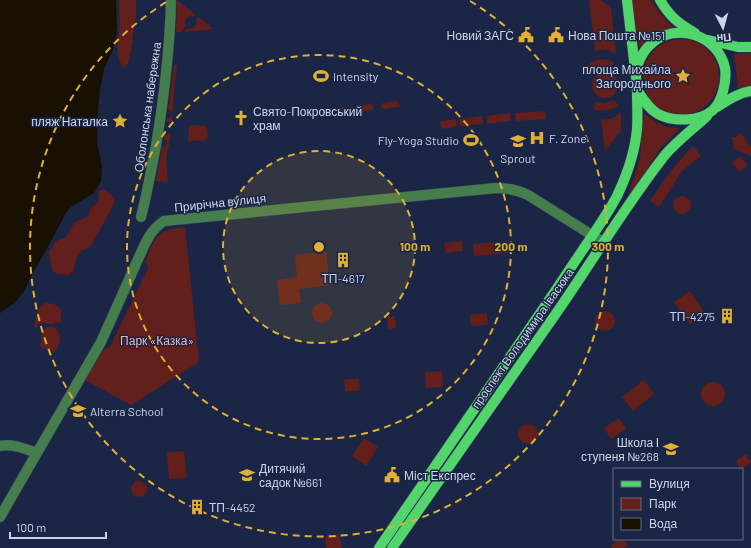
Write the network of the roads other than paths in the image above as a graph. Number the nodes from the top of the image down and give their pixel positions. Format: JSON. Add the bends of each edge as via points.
{"nodes":[{"id":1,"x":171,"y":0,"type":"edge"},
{"id":2,"x":627,"y":0,"type":"edge"},
{"id":3,"x":660,"y":0,"type":"edge"},
{"id":4,"x":702,"y":38,"type":"junction"},
{"id":5,"x":751,"y":47,"type":"edge"},
{"id":6,"x":636,"y":75,"type":"junction"},
{"id":7,"x":637,"y":90,"type":"junction"},
{"id":8,"x":751,"y":91,"type":"edge"},
{"id":9,"x":713,"y":110,"type":"junction"},
{"id":10,"x":141,"y":217,"type":"dead end"},
{"id":11,"x":592,"y":236,"type":"junction"},
{"id":12,"x":603,"y":242,"type":"junction"},
{"id":13,"x":0,"y":446,"type":"edge"},
{"id":14,"x":37,"y":453,"type":"junction"},
{"id":15,"x":0,"y":517,"type":"edge"},
{"id":16,"x":379,"y":548,"type":"edge"},
{"id":17,"x":392,"y":548,"type":"edge"}],
"edges":[{"from":1,"to":10,"type":"street","name":"Оболонська набережна","via":[[164,98],[147,197]]},
{"from":2,"to":6,"type":"main road"},
{"from":3,"to":4,"type":"main road","via":[[679,23]]},
{"from":4,"to":5,"type":"main road","via":[[738,47]]},
{"from":4,"to":6,"type":"main road","via":[[687,33],[663,36],[651,43],[642,54]]},
{"from":4,"to":9,"type":"main road","via":[[715,48],[725,68],[726,81],[722,95]]},
{"from":6,"to":7,"type":"main road"},
{"from":7,"to":9,"type":"main road","via":[[646,105],[657,114],[670,119],[696,118]]},
{"from":7,"to":11,"type":"main road","name":"проспект Володимира Івасюка","via":[[637,130],[626,177]]},
{"from":8,"to":9,"type":"main road","via":[[732,97]]},
{"from":9,"to":12,"type":"main road","name":"проспект Володимира Івасюка","via":[[666,154]]},
{"from":11,"to":12,"type":"street","name":"Прирічна вулиця"},
{"from":11,"to":14,"type":"street","name":"Прирічна вулиця","via":[[528,195],[506,188],[164,221],[152,231],[102,342]]},
{"from":11,"to":16,"type":"main road","name":"проспект Володимира Івасюка"},
{"from":12,"to":17,"type":"main road","name":"проспект Володимира Івасюка","via":[[556,314]]},
{"from":13,"to":14,"type":"street","via":[[6,445]]},
{"from":14,"to":15,"type":"street","name":"Прирічна вулиця"}]}
